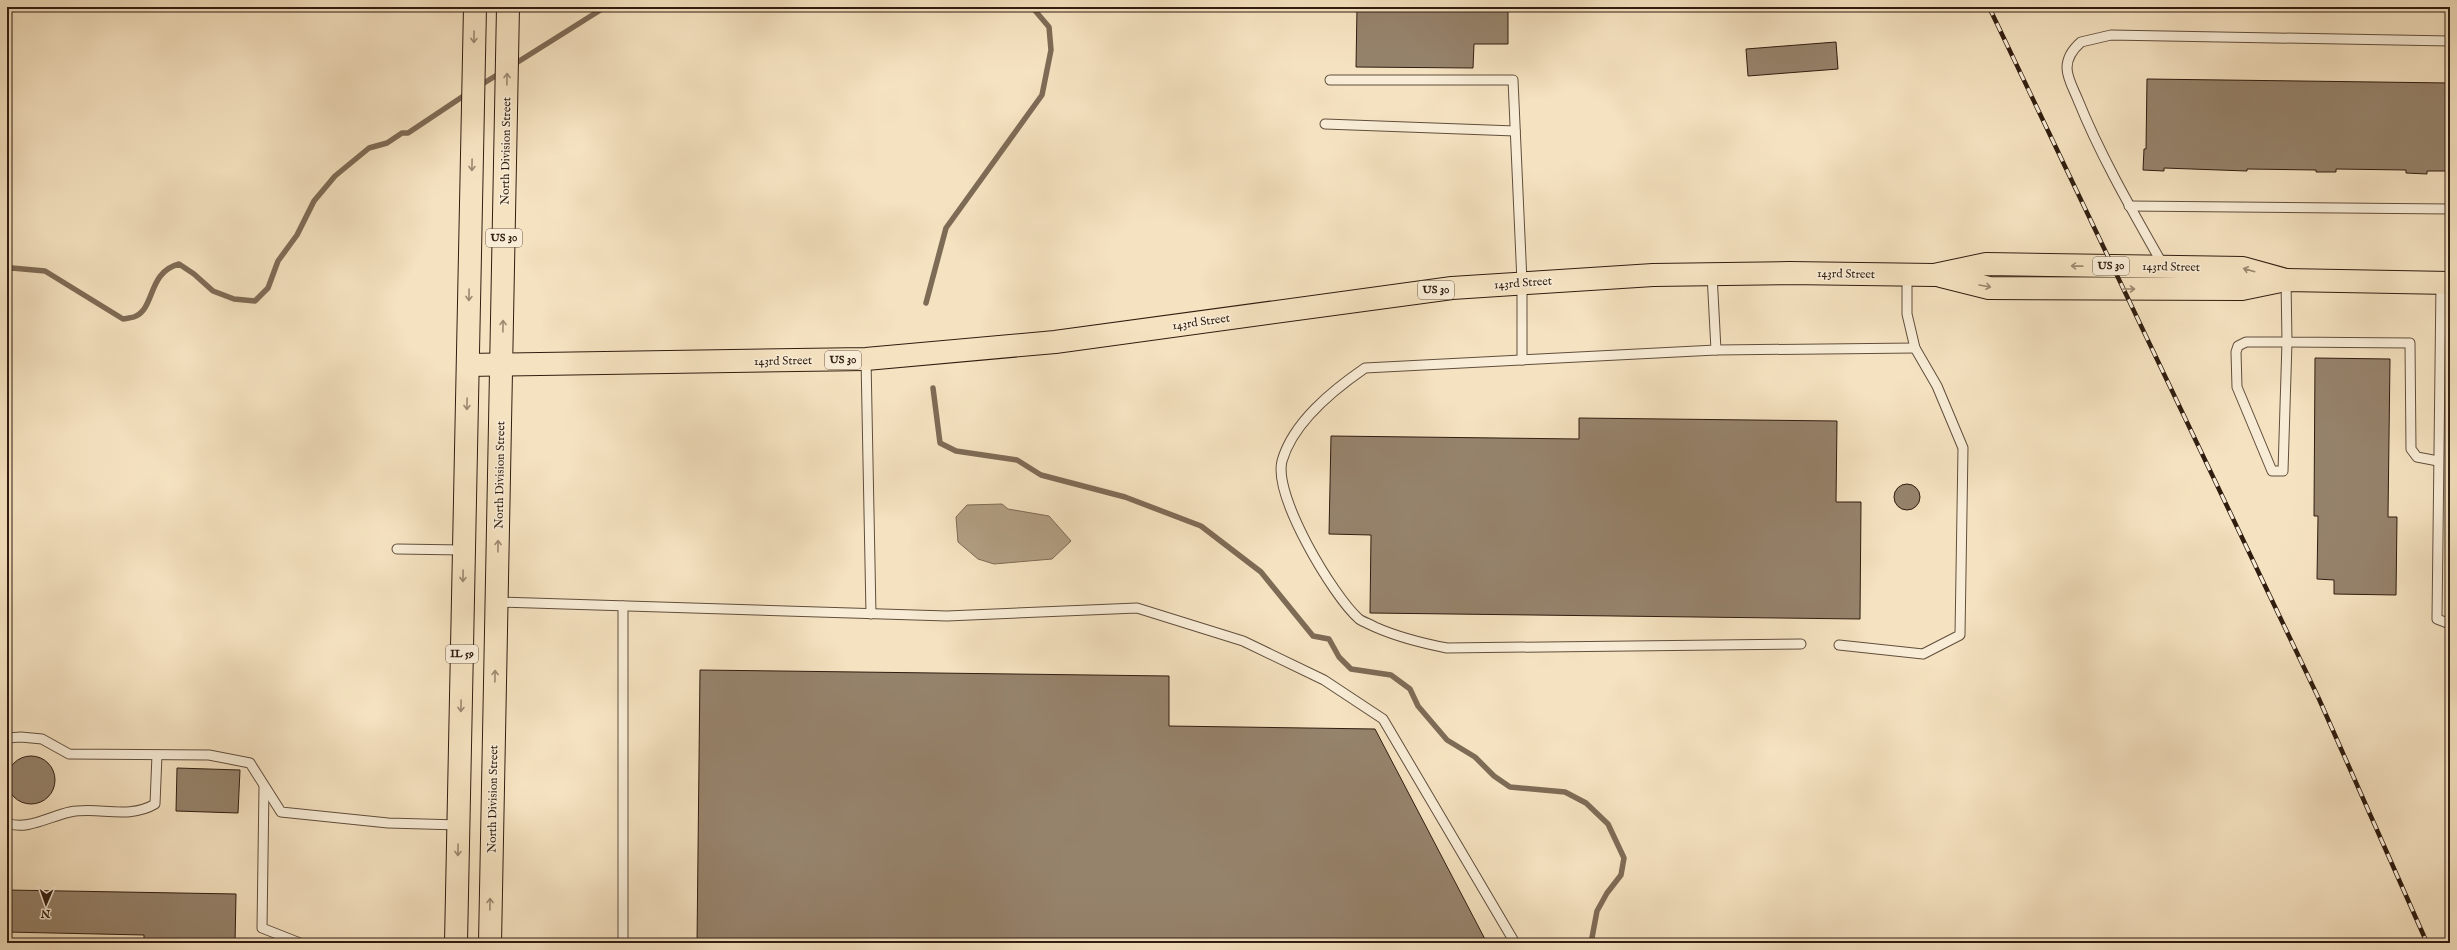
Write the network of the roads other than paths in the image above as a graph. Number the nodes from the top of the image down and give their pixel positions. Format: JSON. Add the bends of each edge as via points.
{"nodes":[{"id":1,"x":475,"y":7,"type":"edge"},
{"id":2,"x":508,"y":7,"type":"edge"},
{"id":3,"x":2450,"y":42,"type":"edge"},
{"id":4,"x":1330,"y":80,"type":"dead end"},
{"id":5,"x":1325,"y":124,"type":"dead end"},
{"id":6,"x":1515,"y":131,"type":"junction"},
{"id":7,"x":2129,"y":206,"type":"junction"},
{"id":8,"x":2450,"y":209,"type":"edge"},
{"id":9,"x":2164,"y":267,"type":"junction"},
{"id":10,"x":1712,"y":274,"type":"junction"},
{"id":11,"x":1907,"y":275,"type":"junction"},
{"id":12,"x":1934,"y":275,"type":"junction"},
{"id":13,"x":2286,"y":280,"type":"junction"},
{"id":14,"x":1522,"y":282,"type":"junction"},
{"id":15,"x":2446,"y":283,"type":"edge"},
{"id":16,"x":2287,"y":342,"type":"junction"},
{"id":17,"x":1915,"y":348,"type":"junction"},
{"id":18,"x":1716,"y":350,"type":"junction"},
{"id":19,"x":866,"y":360,"type":"junction"},
{"id":20,"x":1522,"y":360,"type":"junction"},
{"id":21,"x":468,"y":365,"type":"junction"},
{"id":22,"x":503,"y":365,"type":"junction"},
{"id":23,"x":2438,"y":461,"type":"junction"},
{"id":24,"x":397,"y":549,"type":"dead end"},
{"id":25,"x":464,"y":550,"type":"junction"},
{"id":26,"x":497,"y":602,"type":"junction"},
{"id":27,"x":623,"y":606,"type":"junction"},
{"id":28,"x":870,"y":614,"type":"junction"},
{"id":29,"x":2450,"y":624,"type":"edge"},
{"id":30,"x":1801,"y":644,"type":"dead end"},
{"id":31,"x":1839,"y":645,"type":"dead end"},
{"id":32,"x":7,"y":738,"type":"edge"},
{"id":33,"x":157,"y":755,"type":"junction"},
{"id":34,"x":264,"y":787,"type":"junction"},
{"id":35,"x":7,"y":823,"type":"edge"},
{"id":36,"x":459,"y":825,"type":"junction"},
{"id":37,"x":300,"y":943,"type":"edge"},
{"id":38,"x":456,"y":943,"type":"edge"},
{"id":39,"x":490,"y":943,"type":"edge"},
{"id":40,"x":623,"y":943,"type":"edge"},
{"id":41,"x":1515,"y":943,"type":"edge"}],
"edges":[{"from":1,"to":21,"type":"main road","number":"US 30","one_way":true},
{"from":22,"to":2,"type":"main road","name":"North Division Street","number":"US 30","one_way":true},
{"from":3,"to":7,"type":"lane","via":[[2110,35],[2080,42],[2073,49],[2067,69],[2084,114]]},
{"from":4,"to":6,"type":"lane","via":[[1512,80]]},
{"from":5,"to":6,"type":"lane"},
{"from":6,"to":14,"type":"lane"},
{"from":7,"to":8,"type":"lane"},
{"from":7,"to":9,"type":"lane"},
{"from":9,"to":12,"type":"main road","name":"143rd Street","number":"US 30","one_way":true,"via":[[1986,264]]},
{"from":13,"to":9,"type":"main road","name":"143rd Street","number":"US 30","one_way":true,"via":[[2243,268]]},
{"from":10,"to":11,"type":"main road","name":"143rd Street","number":"US 30"},
{"from":10,"to":14,"type":"main road","name":"143rd Street","number":"US 30"},
{"from":10,"to":18,"type":"lane"},
{"from":11,"to":12,"type":"main road","name":"143rd Street","number":"US 30"},
{"from":11,"to":17,"type":"lane","via":[[1907,314]]},
{"from":12,"to":13,"type":"main road","name":"143rd Street","number":"US 30","one_way":true,"via":[[1989,288],[2242,289]]},
{"from":13,"to":15,"type":"main road","name":"143rd Street","number":"US 30"},
{"from":13,"to":16,"type":"lane"},
{"from":14,"to":19,"type":"main road","name":"143rd Street","number":"US 30","via":[[1398,295],[1055,342]]},
{"from":14,"to":20,"type":"lane"},
{"from":15,"to":23,"type":"lane"},
{"from":16,"to":16,"type":"lane","via":[[2283,471],[2272,471],[2237,387],[2236,352],[2238,346],[2246,342]]},
{"from":16,"to":23,"type":"lane","via":[[2410,344],[2412,449],[2417,457]]},
{"from":17,"to":18,"type":"lane"},
{"from":17,"to":31,"type":"lane","via":[[1937,386],[1963,448],[1960,635],[1923,654]]},
{"from":18,"to":20,"type":"lane"},
{"from":19,"to":22,"type":"main road","name":"143rd Street","number":"US 30"},
{"from":19,"to":28,"type":"lane"},
{"from":20,"to":30,"type":"lane","via":[[1365,368],[1333,390],[1292,436],[1282,462],[1282,485],[1321,572],[1359,619],[1401,639],[1447,648]]},
{"from":21,"to":22,"type":"main road","name":"143rd Street","number":"US 30"},
{"from":21,"to":25,"type":"main road","number":"IL 59","one_way":true},
{"from":26,"to":22,"type":"main road","name":"North Division Street","number":"IL 59","one_way":true},
{"from":23,"to":29,"type":"lane","via":[[2437,619]]},
{"from":24,"to":25,"type":"lane"},
{"from":25,"to":36,"type":"main road","number":"IL 59","one_way":true},
{"from":26,"to":27,"type":"lane"},
{"from":39,"to":26,"type":"main road","name":"North Division Street","number":"IL 59","one_way":true},
{"from":27,"to":28,"type":"lane"},
{"from":27,"to":40,"type":"lane"},
{"from":28,"to":41,"type":"lane","via":[[947,616],[1138,608],[1242,641],[1324,680],[1383,719]]},
{"from":32,"to":33,"type":"lane","via":[[21,736],[42,739],[69,754]]},
{"from":33,"to":34,"type":"lane","via":[[209,755],[250,763]]},
{"from":33,"to":35,"type":"lane","via":[[155,804],[142,812],[71,811],[17,827]]},
{"from":34,"to":36,"type":"lane","via":[[281,812],[388,824]]},
{"from":34,"to":37,"type":"lane","via":[[262,928]]},
{"from":36,"to":38,"type":"main road","number":"IL 59","one_way":true}]}
